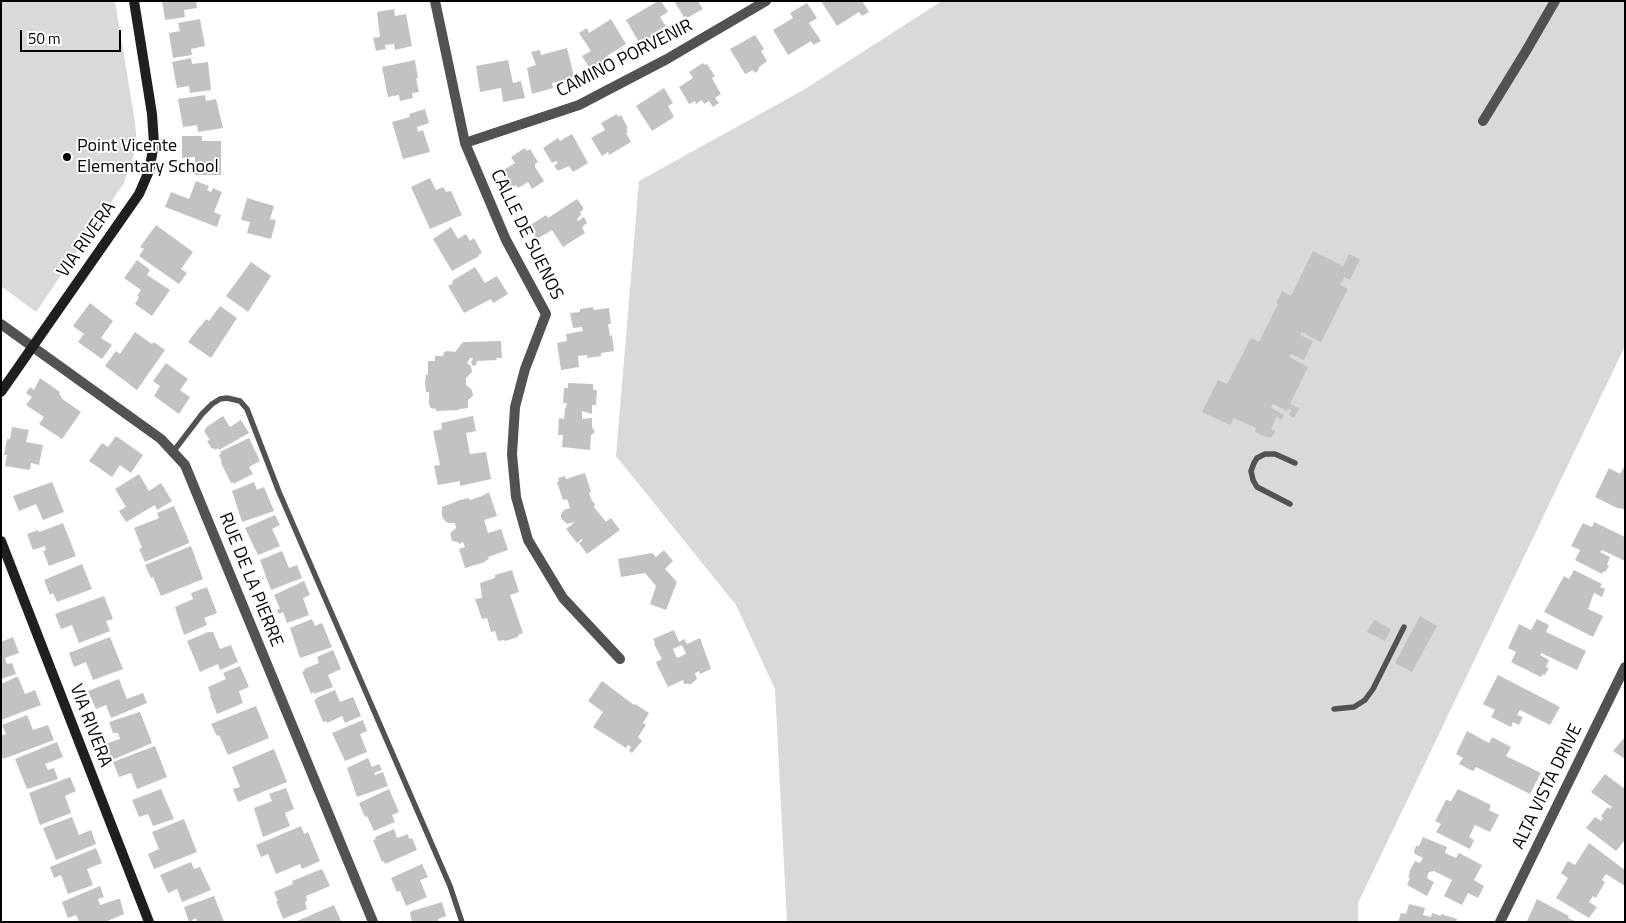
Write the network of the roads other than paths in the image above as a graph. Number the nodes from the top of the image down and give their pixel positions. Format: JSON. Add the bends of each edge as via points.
{"nodes":[{"id":1,"x":134,"y":1,"type":"edge"},
{"id":2,"x":435,"y":1,"type":"edge"},
{"id":3,"x":766,"y":1,"type":"edge"},
{"id":4,"x":1555,"y":1,"type":"edge"},
{"id":5,"x":1484,"y":120,"type":"dead end"},
{"id":6,"x":465,"y":143,"type":"junction"},
{"id":7,"x":1,"y":324,"type":"edge"},
{"id":8,"x":33,"y":346,"type":"junction"},
{"id":9,"x":1,"y":392,"type":"edge"},
{"id":10,"x":173,"y":452,"type":"junction"},
{"id":11,"x":1295,"y":463,"type":"dead end"},
{"id":12,"x":1290,"y":504,"type":"dead end"},
{"id":13,"x":1,"y":541,"type":"edge"},
{"id":14,"x":1404,"y":628,"type":"dead end"},
{"id":15,"x":620,"y":659,"type":"dead end"},
{"id":16,"x":1625,"y":667,"type":"edge"},
{"id":17,"x":1334,"y":709,"type":"dead end"},
{"id":18,"x":149,"y":922,"type":"edge"},
{"id":19,"x":373,"y":922,"type":"edge"},
{"id":20,"x":462,"y":922,"type":"edge"},
{"id":21,"x":1500,"y":922,"type":"edge"}],
"edges":[{"from":1,"to":8,"type":"street","name":"VIA RIVERA","via":[[152,114],[154,144],[149,171],[138,194]]},
{"from":2,"to":6,"type":"street","name":"CALLE DE SUENOS"},
{"from":3,"to":6,"type":"street","name":"CAMINO PORVENIR","via":[[667,59],[579,105]]},
{"from":4,"to":5,"type":"street"},
{"from":6,"to":15,"type":"street","name":"CALLE DE SUENOS","via":[[506,240],[546,314],[525,369],[515,407],[512,454],[516,497],[528,540],[563,598]]},
{"from":7,"to":8,"type":"street","name":"RUE DE LA PIERRE"},
{"from":8,"to":9,"type":"street","name":"VIA RIVERA"},
{"from":8,"to":10,"type":"street","name":"RUE DE LA PIERRE","via":[[161,439]]},
{"from":10,"to":19,"type":"street","name":"RUE DE LA PIERRE","via":[[185,465]]},
{"from":10,"to":20,"type":"lane","via":[[202,414],[220,399],[240,401],[247,409],[279,492],[450,886]]},
{"from":11,"to":12,"type":"lane","via":[[1275,454],[1265,454],[1257,458],[1251,472],[1257,487]]},
{"from":13,"to":18,"type":"street","name":"VIA RIVERA"},
{"from":14,"to":17,"type":"lane","via":[[1365,700],[1354,707]]},
{"from":16,"to":21,"type":"street","name":"ALTA VISTA DRIVE"}]}
